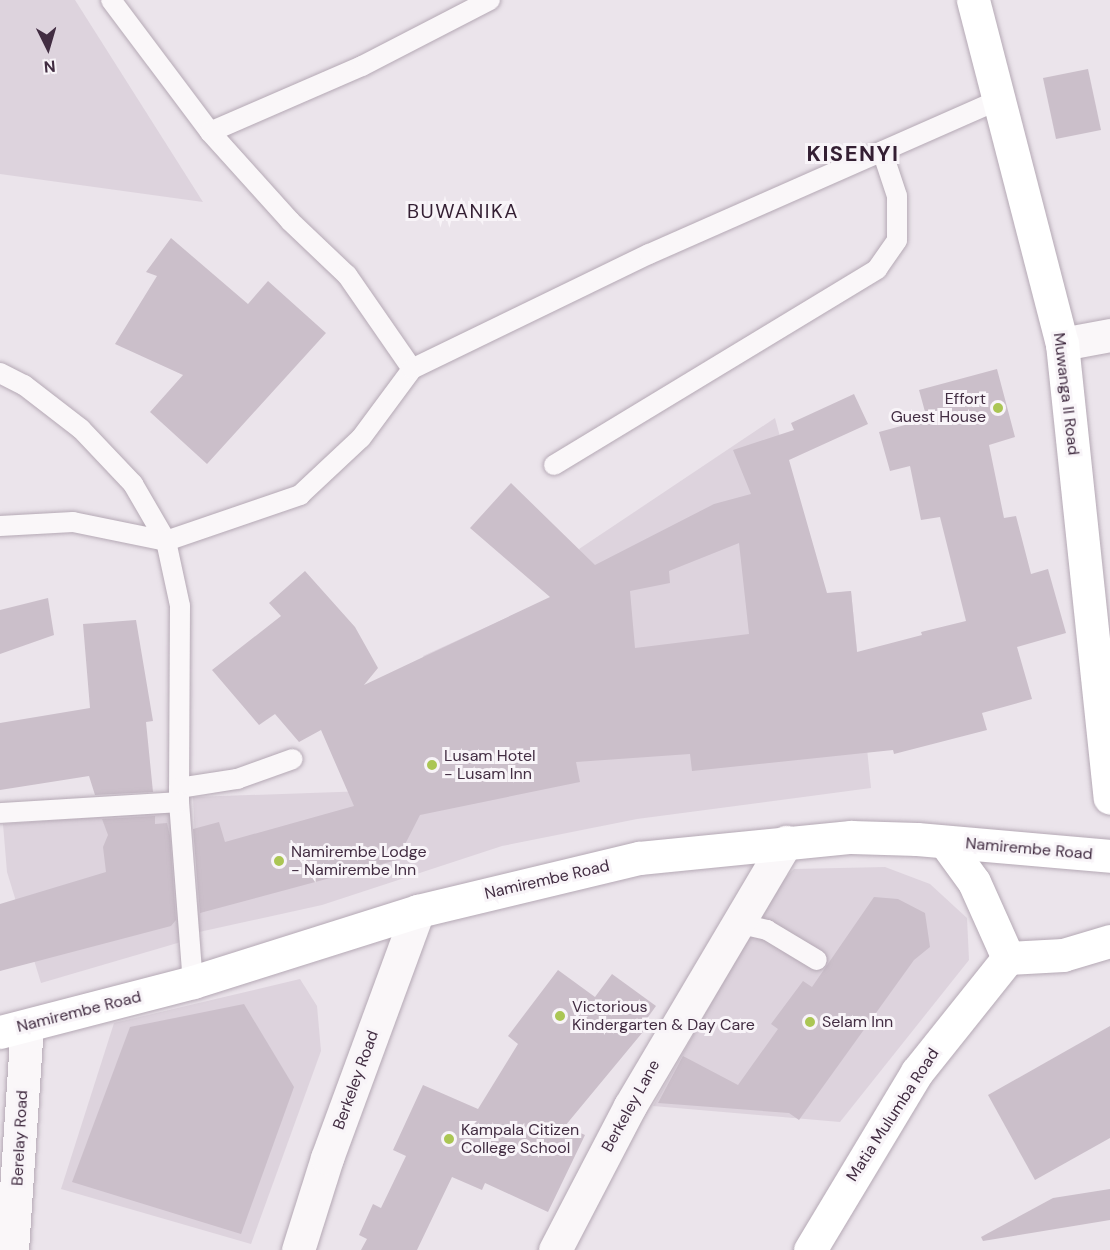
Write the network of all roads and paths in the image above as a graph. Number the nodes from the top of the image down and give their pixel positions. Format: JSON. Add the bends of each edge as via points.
{"nodes":[{"id":1,"x":111,"y":0,"type":"edge"},
{"id":2,"x":490,"y":0,"type":"edge"},
{"id":3,"x":973,"y":0,"type":"edge"},
{"id":4,"x":1001,"y":99,"type":"junction"},
{"id":5,"x":210,"y":132,"type":"junction"},
{"id":6,"x":882,"y":151,"type":"junction"},
{"id":7,"x":1110,"y":335,"type":"edge"},
{"id":8,"x":1062,"y":344,"type":"junction"},
{"id":9,"x":412,"y":369,"type":"junction"},
{"id":10,"x":0,"y":373,"type":"edge"},
{"id":11,"x":555,"y":465,"type":"dead end"},
{"id":12,"x":0,"y":526,"type":"edge"},
{"id":13,"x":166,"y":541,"type":"junction"},
{"id":14,"x":293,"y":759,"type":"dead end"},
{"id":15,"x":179,"y":795,"type":"junction"},
{"id":16,"x":1110,"y":797,"type":"edge"},
{"id":17,"x":0,"y":813,"type":"edge"},
{"id":18,"x":945,"y":842,"type":"junction"},
{"id":19,"x":786,"y":843,"type":"junction"},
{"id":20,"x":1110,"y":856,"type":"edge"},
{"id":21,"x":418,"y":911,"type":"junction"},
{"id":22,"x":737,"y":923,"type":"junction"},
{"id":23,"x":1110,"y":941,"type":"edge"},
{"id":24,"x":1008,"y":958,"type":"junction"},
{"id":25,"x":817,"y":960,"type":"dead end"},
{"id":26,"x":193,"y":982,"type":"junction"},
{"id":27,"x":13,"y":1029,"type":"edge"},
{"id":28,"x":12,"y":1250,"type":"edge"},
{"id":29,"x":298,"y":1250,"type":"edge"},
{"id":30,"x":555,"y":1250,"type":"edge"},
{"id":31,"x":810,"y":1250,"type":"edge"}],
"edges":[{"from":1,"to":5,"type":"lane"},
{"from":2,"to":5,"type":"lane","via":[[362,66]]},
{"from":3,"to":4,"type":"street","name":"Muwanga II Road"},
{"from":4,"to":6,"type":"lane"},
{"from":4,"to":8,"type":"street","name":"Muwanga II Road"},
{"from":5,"to":9,"type":"lane","via":[[346,275]]},
{"from":6,"to":9,"type":"lane","via":[[649,254]]},
{"from":6,"to":11,"type":"lane","via":[[897,196],[897,240],[877,269]]},
{"from":7,"to":8,"type":"street"},
{"from":8,"to":16,"type":"street","name":"Muwanga II Road"},
{"from":9,"to":13,"type":"lane","via":[[361,438],[300,495]]},
{"from":10,"to":13,"type":"lane","via":[[24,385],[81,429],[133,484]]},
{"from":12,"to":13,"type":"lane","via":[[73,522]]},
{"from":13,"to":15,"type":"lane","via":[[180,606]]},
{"from":14,"to":15,"type":"lane"},
{"from":15,"to":17,"type":"lane"},
{"from":15,"to":26,"type":"lane"},
{"from":18,"to":19,"type":"street","name":"Namirembe Road","via":[[851,837]]},
{"from":18,"to":20,"type":"street","name":"Namirembe Road"},
{"from":18,"to":24,"type":"street","via":[[974,882]]},
{"from":19,"to":21,"type":"street","name":"Namirembe Road","via":[[639,858]]},
{"from":19,"to":22,"type":"street","name":"Berkeley Lane"},
{"from":21,"to":26,"type":"street","name":"Namirembe Road"},
{"from":21,"to":29,"type":"street","name":"Berkeley Road","via":[[327,1158]]},
{"from":22,"to":25,"type":"lane","via":[[767,930]]},
{"from":22,"to":30,"type":"street","name":"Berkeley Lane","via":[[630,1106]]},
{"from":23,"to":24,"type":"street","via":[[1063,955]]},
{"from":24,"to":31,"type":"street","name":"Matia Mulumba Road","via":[[917,1072]]},
{"from":26,"to":27,"type":"street","name":"Namirembe Road"},
{"from":27,"to":28,"type":"street","name":"Berelay Road"}]}
